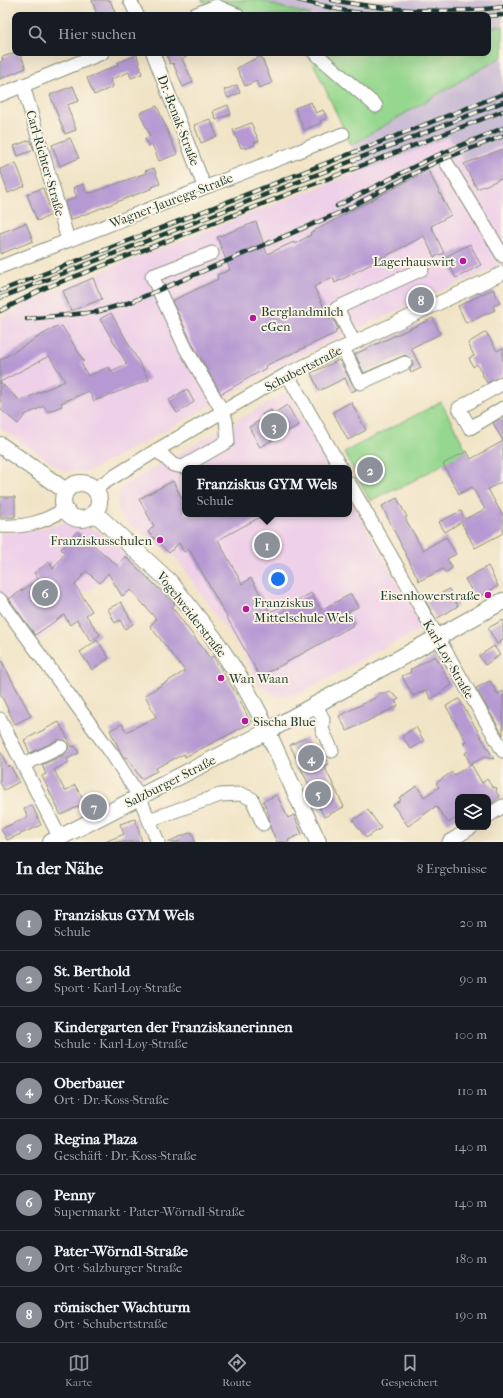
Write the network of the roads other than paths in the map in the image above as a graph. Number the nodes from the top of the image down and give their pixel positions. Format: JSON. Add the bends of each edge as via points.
{"nodes":[{"id":1,"x":130,"y":0,"type":"edge"},
{"id":2,"x":136,"y":12,"type":"edge"},
{"id":3,"x":201,"y":12,"type":"edge"},
{"id":4,"x":229,"y":12,"type":"edge"},
{"id":5,"x":95,"y":56,"type":"edge"},
{"id":6,"x":154,"y":56,"type":"edge"},
{"id":7,"x":318,"y":56,"type":"edge"},
{"id":8,"x":23,"y":85,"type":"junction"},
{"id":9,"x":0,"y":95,"type":"edge"},
{"id":10,"x":376,"y":106,"type":"dead end"},
{"id":11,"x":343,"y":134,"type":"dead end"},
{"id":12,"x":446,"y":162,"type":"dead end"},
{"id":13,"x":204,"y":186,"type":"junction"},
{"id":14,"x":68,"y":240,"type":"junction"},
{"id":15,"x":212,"y":253,"type":"dead end"},
{"id":16,"x":503,"y":256,"type":"edge"},
{"id":17,"x":0,"y":267,"type":"edge"},
{"id":18,"x":422,"y":269,"type":"dead end"},
{"id":19,"x":503,"y":273,"type":"edge"},
{"id":20,"x":348,"y":345,"type":"junction"},
{"id":21,"x":404,"y":363,"type":"dead end"},
{"id":22,"x":287,"y":374,"type":"junction"},
{"id":23,"x":503,"y":383,"type":"edge"},
{"id":24,"x":503,"y":408,"type":"edge"},
{"id":25,"x":223,"y":412,"type":"junction"},
{"id":26,"x":0,"y":445,"type":"edge"},
{"id":27,"x":157,"y":450,"type":"junction"},
{"id":28,"x":186,"y":465,"type":"edge"},
{"id":29,"x":338,"y":465,"type":"edge"},
{"id":30,"x":182,"y":467,"type":"edge"},
{"id":31,"x":352,"y":488,"type":"edge"},
{"id":32,"x":94,"y":489,"type":"junction"},
{"id":33,"x":66,"y":492,"type":"junction"},
{"id":34,"x":65,"y":509,"type":"junction"},
{"id":35,"x":95,"y":513,"type":"junction"},
{"id":36,"x":0,"y":526,"type":"edge"},
{"id":37,"x":0,"y":600,"type":"edge"},
{"id":38,"x":503,"y":601,"type":"edge"},
{"id":39,"x":436,"y":637,"type":"junction"},
{"id":40,"x":316,"y":705,"type":"junction"},
{"id":41,"x":0,"y":719,"type":"edge"},
{"id":42,"x":268,"y":731,"type":"junction"},
{"id":43,"x":61,"y":746,"type":"dead end"},
{"id":44,"x":332,"y":751,"type":"dead end"},
{"id":45,"x":503,"y":751,"type":"edge"},
{"id":46,"x":23,"y":765,"type":"junction"},
{"id":47,"x":139,"y":796,"type":"junction"},
{"id":48,"x":503,"y":806,"type":"edge"},
{"id":49,"x":491,"y":814,"type":"edge"},
{"id":50,"x":149,"y":820,"type":"junction"},
{"id":51,"x":263,"y":824,"type":"dead end"},
{"id":52,"x":467,"y":830,"type":"edge"},
{"id":53,"x":55,"y":840,"type":"edge"},
{"id":54,"x":158,"y":842,"type":"edge"},
{"id":55,"x":318,"y":842,"type":"edge"},
{"id":56,"x":449,"y":842,"type":"edge"}],
"edges":[{"from":1,"to":2,"type":"street"},
{"from":3,"to":4,"type":"street","via":[[216,6]]},
{"from":5,"to":8,"type":"street"},
{"from":6,"to":13,"type":"street","name":"Dr.-Benak-Straße"},
{"from":7,"to":10,"type":"street"},
{"from":8,"to":9,"type":"street"},
{"from":8,"to":14,"type":"street","name":"Carl-Richter-Straße"},
{"from":11,"to":13,"type":"street","name":"Wagner-Jauregg-Straße"},
{"from":12,"to":16,"type":"street"},
{"from":13,"to":14,"type":"street","name":"Wagner-Jauregg-Straße"},
{"from":14,"to":17,"type":"street","name":"Wagner-Jauregg-Straße"},
{"from":15,"to":25,"type":"street","via":[[152,276],[186,349]]},
{"from":18,"to":20,"type":"street","via":[[337,308]]},
{"from":19,"to":20,"type":"street","name":"Schubertstraße"},
{"from":20,"to":21,"type":"street","via":[[360,383]]},
{"from":20,"to":22,"type":"street","name":"Schubertstraße"},
{"from":22,"to":25,"type":"street","name":"Schubertstraße"},
{"from":22,"to":29,"type":"street"},
{"from":23,"to":24,"type":"street","via":[[459,408],[470,428]]},
{"from":25,"to":27,"type":"street","name":"Schubertstraße"},
{"from":25,"to":28,"type":"street","via":[[228,441]]},
{"from":26,"to":33,"type":"main road"},
{"from":27,"to":30,"type":"street","via":[[173,465]]},
{"from":27,"to":32,"type":"street","name":"Schubertstraße"},
{"from":31,"to":39,"type":"street","name":"Karl-Loy-Straße"},
{"from":32,"to":33,"type":"main road","via":[[85,484],[76,484]]},
{"from":32,"to":35,"type":"main road","via":[[99,499]]},
{"from":33,"to":34,"type":"main road"},
{"from":34,"to":35,"type":"main road","via":[[81,519]]},
{"from":34,"to":36,"type":"street","via":[[41,522],[16,527]]},
{"from":35,"to":42,"type":"main road","name":"Vogelweiderstraße","via":[[174,588],[213,637],[240,678]]},
{"from":37,"to":47,"type":"street","via":[[112,754]]},
{"from":38,"to":39,"type":"main road"},
{"from":39,"to":40,"type":"main road"},
{"from":39,"to":45,"type":"street","name":"Karl-Loy-Straße"},
{"from":40,"to":42,"type":"main road"},
{"from":40,"to":44,"type":"street","via":[[323,719],[322,729]]},
{"from":41,"to":46,"type":"street"},
{"from":42,"to":47,"type":"main road","name":"Salzburger Straße"},
{"from":42,"to":55,"type":"main road","name":"Vogelweiderstraße"},
{"from":43,"to":46,"type":"street"},
{"from":46,"to":53,"type":"street"},
{"from":47,"to":50,"type":"street"},
{"from":47,"to":53,"type":"main road","name":"Salzburger Straße"},
{"from":48,"to":49,"type":"street"},
{"from":50,"to":51,"type":"street","via":[[220,795],[241,794],[252,799]]},
{"from":50,"to":54,"type":"street"},
{"from":52,"to":56,"type":"street"}]}
